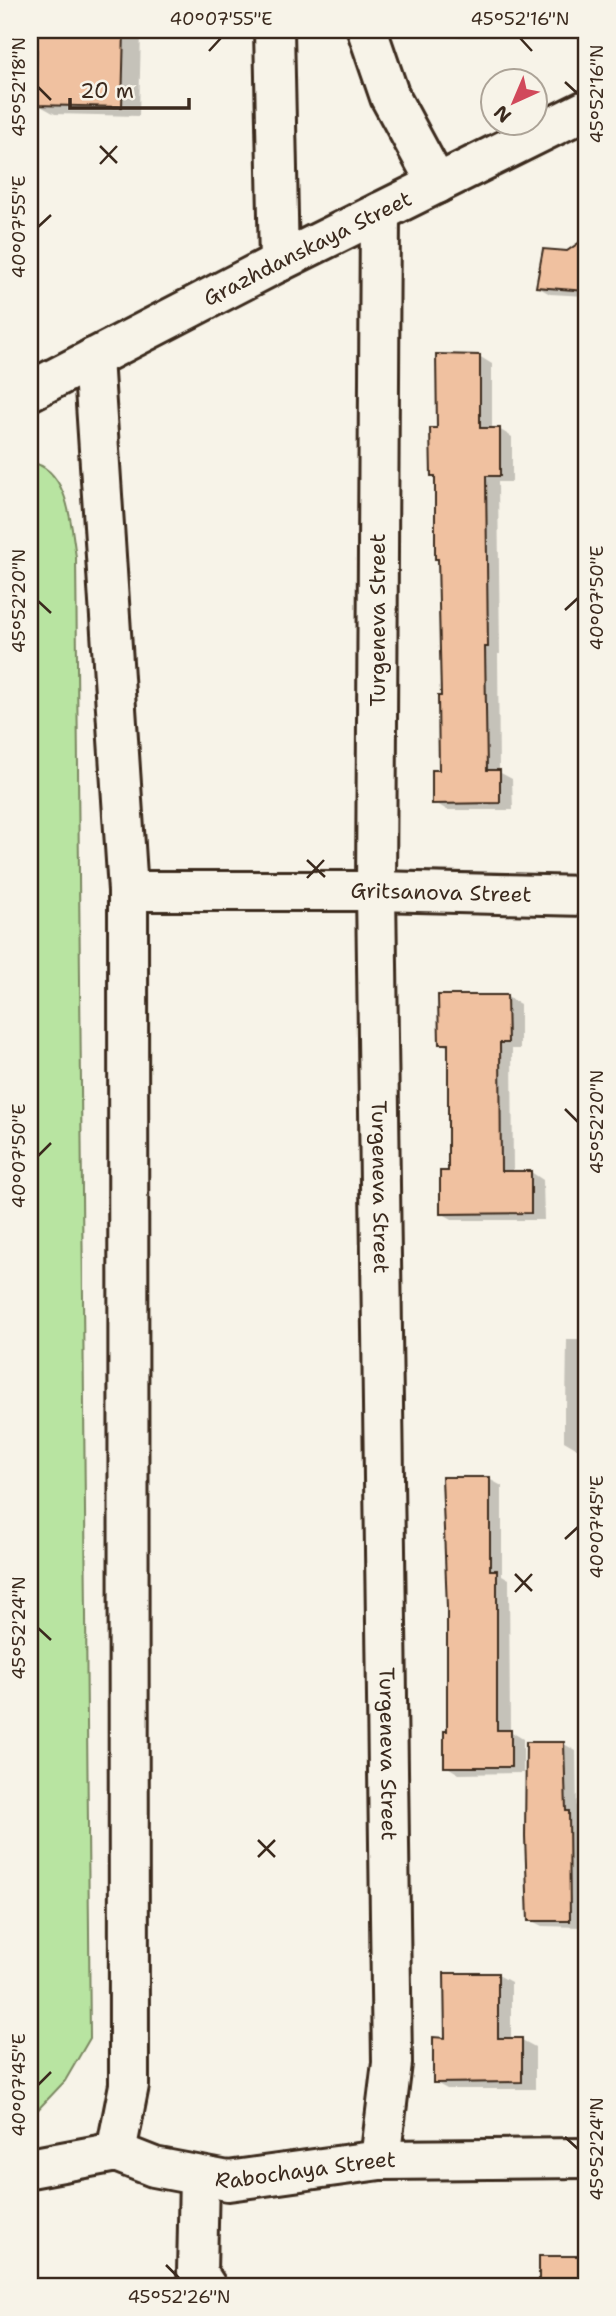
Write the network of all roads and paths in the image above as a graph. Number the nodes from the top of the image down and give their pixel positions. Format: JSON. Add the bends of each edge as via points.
{"nodes":[{"id":1,"x":274,"y":30,"type":"edge"},
{"id":2,"x":367,"y":30,"type":"edge"},
{"id":3,"x":586,"y":110,"type":"edge"},
{"id":4,"x":437,"y":184,"type":"junction"},
{"id":5,"x":380,"y":212,"type":"junction"},
{"id":6,"x":279,"y":262,"type":"junction"},
{"id":7,"x":93,"y":358,"type":"junction"},
{"id":8,"x":30,"y":391,"type":"edge"},
{"id":9,"x":128,"y":891,"type":"junction"},
{"id":10,"x":376,"y":891,"type":"junction"},
{"id":11,"x":586,"y":896,"type":"edge"},
{"id":12,"x":116,"y":2152,"type":"junction"},
{"id":13,"x":586,"y":2158,"type":"edge"},
{"id":14,"x":380,"y":2160,"type":"junction"},
{"id":15,"x":30,"y":2168,"type":"edge"},
{"id":16,"x":199,"y":2176,"type":"junction"},
{"id":17,"x":206,"y":2286,"type":"edge"}],
"edges":[{"from":1,"to":6,"type":"street"},
{"from":2,"to":4,"type":"street","via":[[390,97]]},
{"from":3,"to":4,"type":"street","name":"Grazhdanskaya Street"},
{"from":4,"to":5,"type":"street","name":"Grazhdanskaya Street"},
{"from":5,"to":6,"type":"street","name":"Grazhdanskaya Street"},
{"from":5,"to":10,"type":"street","name":"Turgeneva Street"},
{"from":6,"to":7,"type":"street","name":"Grazhdanskaya Street"},
{"from":7,"to":8,"type":"street","name":"Grazhdanskaya Street"},
{"from":7,"to":9,"type":"street"},
{"from":9,"to":10,"type":"street","name":"Gritsanova Street"},
{"from":9,"to":12,"type":"street","via":[[130,2085]]},
{"from":10,"to":11,"type":"street","name":"Gritsanova Street"},
{"from":10,"to":14,"type":"street","name":"Turgeneva Street","via":[[392,2063]]},
{"from":12,"to":15,"type":"street"},
{"from":12,"to":16,"type":"street","name":"Rabochaya Street","via":[[154,2167]]},
{"from":13,"to":14,"type":"street","name":"Rabochaya Street"},
{"from":14,"to":16,"type":"street","name":"Rabochaya Street","via":[[228,2181]]},
{"from":16,"to":17,"type":"street","via":[[197,2273]]}]}
